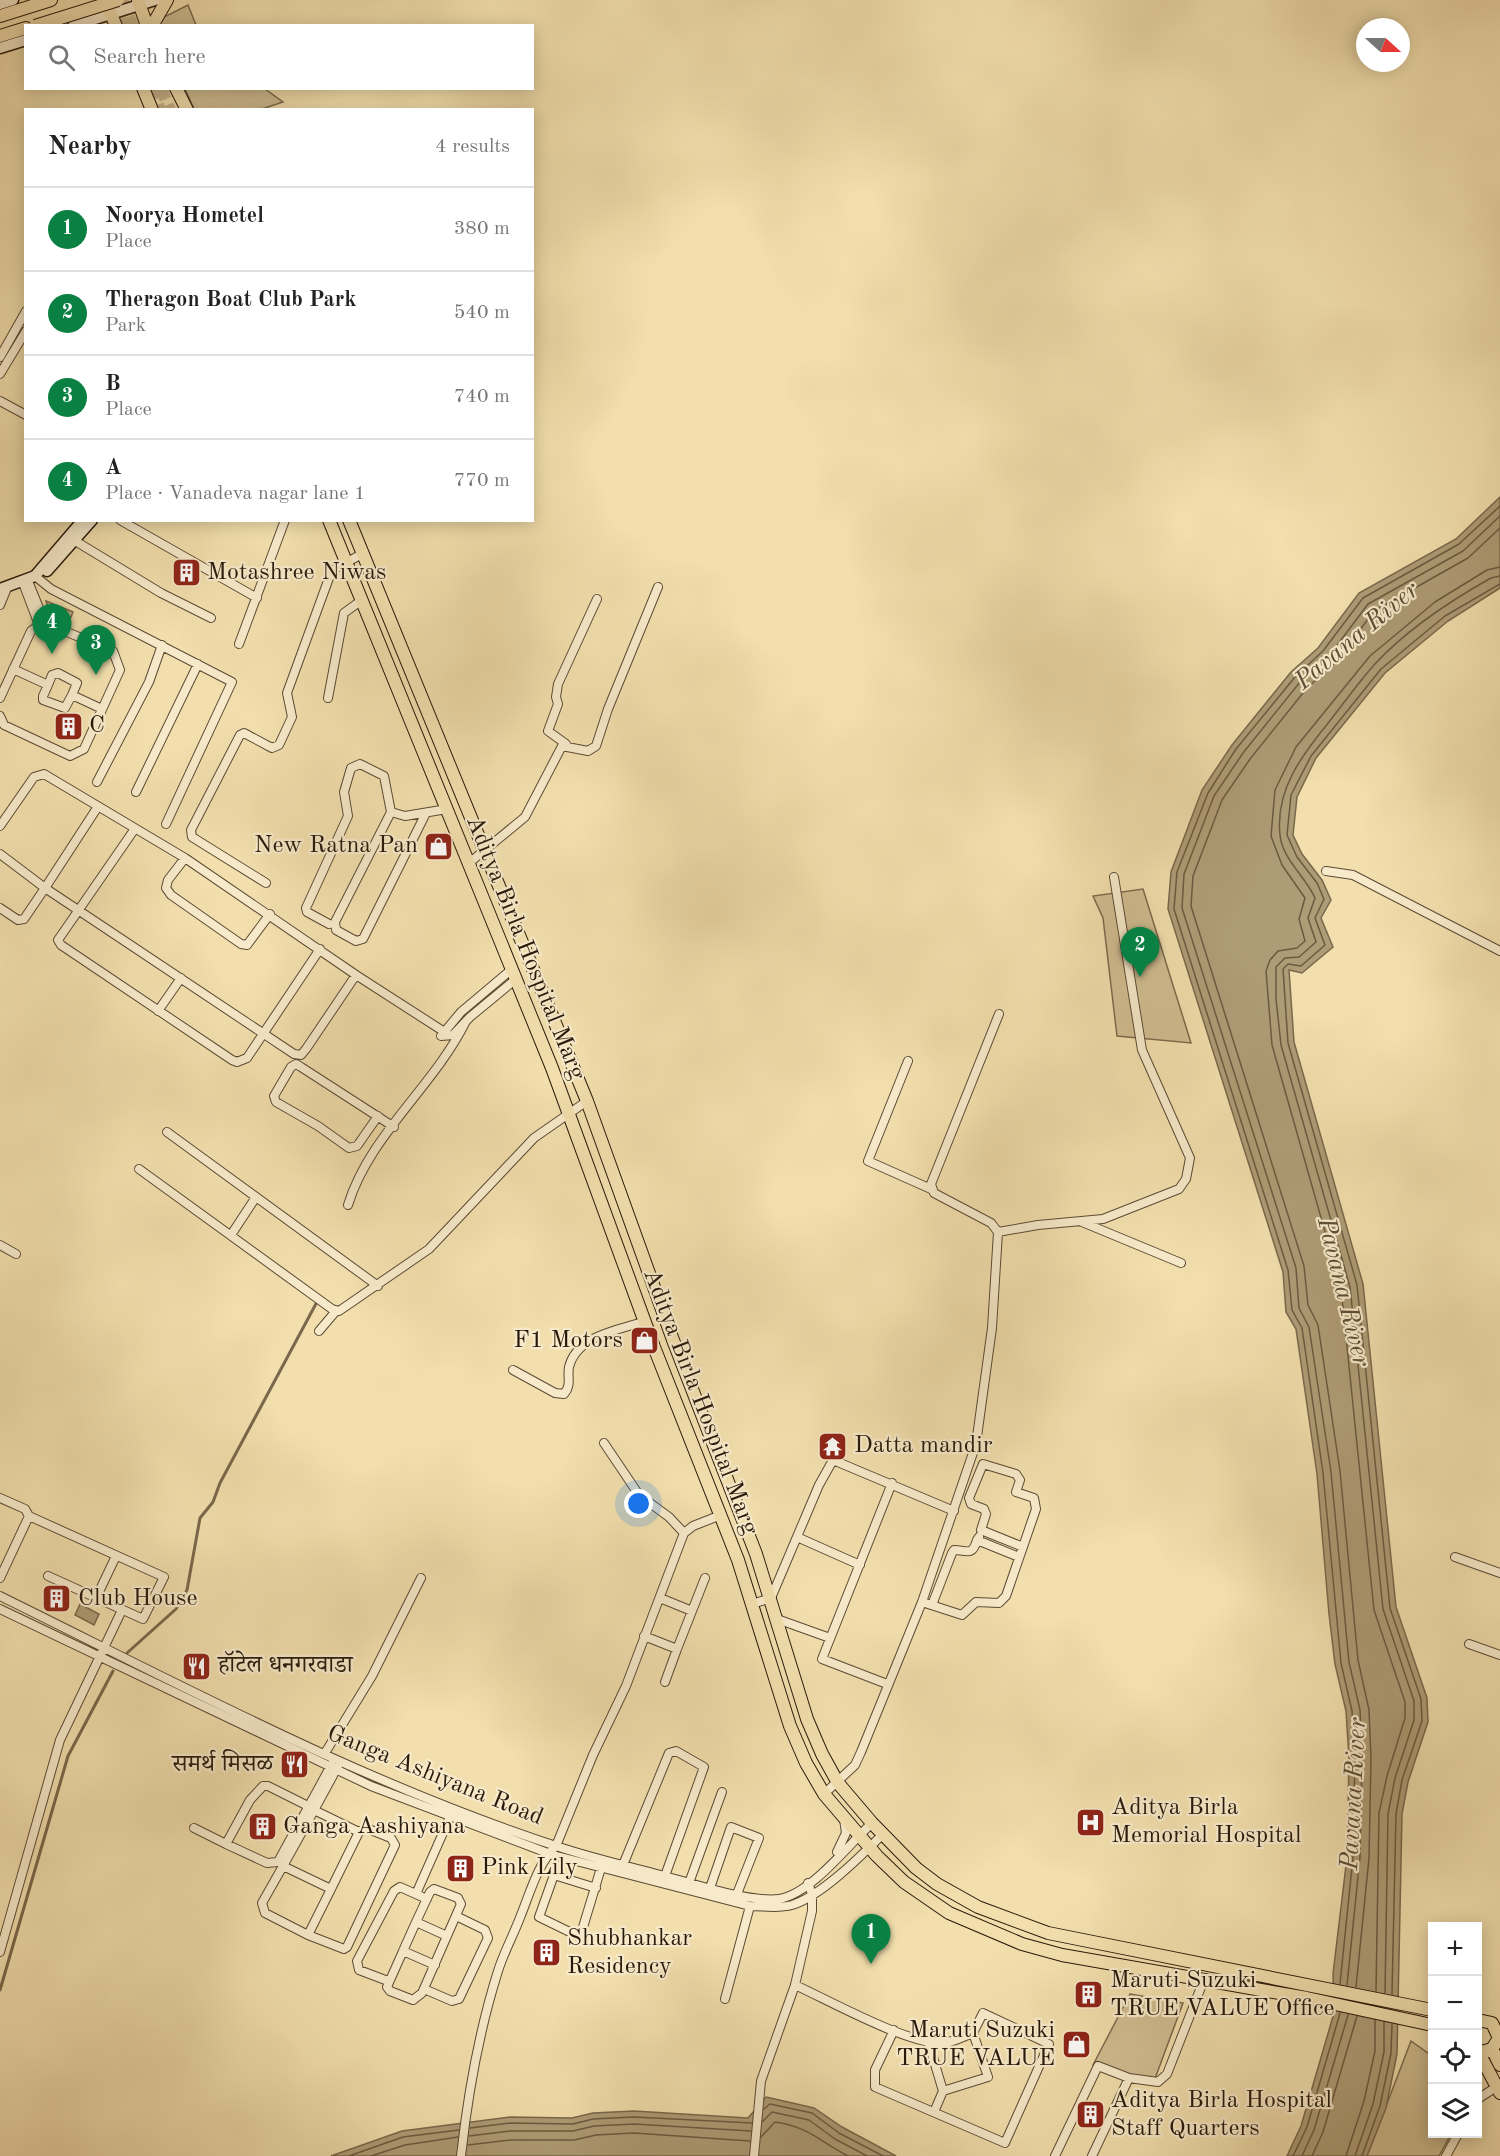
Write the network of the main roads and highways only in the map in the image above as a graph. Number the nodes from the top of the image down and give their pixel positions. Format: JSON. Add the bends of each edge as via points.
{"nodes":[{"id":1,"x":51,"y":0,"type":"edge"},
{"id":2,"x":105,"y":0,"type":"edge"},
{"id":3,"x":118,"y":0,"type":"edge"},
{"id":4,"x":167,"y":0,"type":"edge"},
{"id":5,"x":139,"y":2,"type":"edge"},
{"id":6,"x":0,"y":16,"type":"edge"},
{"id":7,"x":114,"y":20,"type":"edge"},
{"id":8,"x":41,"y":24,"type":"edge"},
{"id":9,"x":146,"y":24,"type":"edge"},
{"id":10,"x":153,"y":24,"type":"edge"},
{"id":11,"x":24,"y":29,"type":"edge"},
{"id":12,"x":0,"y":36,"type":"edge"},
{"id":13,"x":144,"y":90,"type":"edge"},
{"id":14,"x":177,"y":90,"type":"edge"},
{"id":15,"x":151,"y":108,"type":"edge"},
{"id":16,"x":186,"y":108,"type":"edge"},
{"id":17,"x":331,"y":522,"type":"edge"},
{"id":18,"x":350,"y":522,"type":"edge"},
{"id":19,"x":625,"y":1208,"type":"junction"},
{"id":20,"x":607,"y":1216,"type":"junction"},
{"id":21,"x":673,"y":1340,"type":"junction"},
{"id":22,"x":654,"y":1347,"type":"junction"},
{"id":23,"x":1294,"y":1982,"type":"junction"},
{"id":24,"x":1292,"y":1996,"type":"junction"},
{"id":25,"x":1428,"y":2009,"type":"edge"},
{"id":26,"x":1496,"y":2022,"type":"edge"},
{"id":27,"x":1427,"y":2023,"type":"edge"},
{"id":28,"x":1496,"y":2045,"type":"edge"},
{"id":29,"x":1482,"y":2051,"type":"edge"},
{"id":30,"x":1482,"y":2061,"type":"edge"},
{"id":31,"x":1500,"y":2065,"type":"edge"},
{"id":32,"x":1499,"y":2093,"type":"edge"}],
"edges":[{"from":1,"to":6,"type":"main road"},
{"from":2,"to":7,"type":"main road"},
{"from":3,"to":8,"type":"main road","bridge":true},
{"from":4,"to":10,"type":"main road"},
{"from":5,"to":9,"type":"main road"},
{"from":11,"to":12,"type":"main road"},
{"from":13,"to":15,"type":"main road"},
{"from":14,"to":16,"type":"main road"},
{"from":17,"to":20,"type":"main road","name":"Aditya Birla Hospital Marg","via":[[514,974]]},
{"from":18,"to":19,"type":"main road","name":"Aditya Birla Hospital Marg","via":[[587,1101]]},
{"from":19,"to":20,"type":"main road"},
{"from":19,"to":21,"type":"main road","name":"Aditya Birla Hospital Marg"},
{"from":20,"to":22,"type":"main road","name":"Aditya Birla Hospital Marg"},
{"from":21,"to":22,"type":"main road"},
{"from":21,"to":23,"type":"main road","name":"Aditya Birla Hospital Marg","via":[[771,1598],[807,1719],[838,1783],[872,1823],[916,1868],[978,1907],[1048,1933]]},
{"from":22,"to":24,"type":"main road","name":"Aditya Birla Hospital Marg","via":[[721,1515],[790,1726],[806,1762],[824,1794],[891,1871],[949,1913],[1043,1951]]},
{"from":23,"to":24,"type":"main road"},
{"from":23,"to":25,"type":"main road","name":"Aditya Birla Hospital Marg"},
{"from":24,"to":27,"type":"main road","name":"Aditya Birla Hospital Marg"},
{"from":26,"to":28,"type":"main road"},
{"from":28,"to":29,"type":"main road"},
{"from":28,"to":31,"type":"main road"},
{"from":30,"to":32,"type":"main road"}]}
